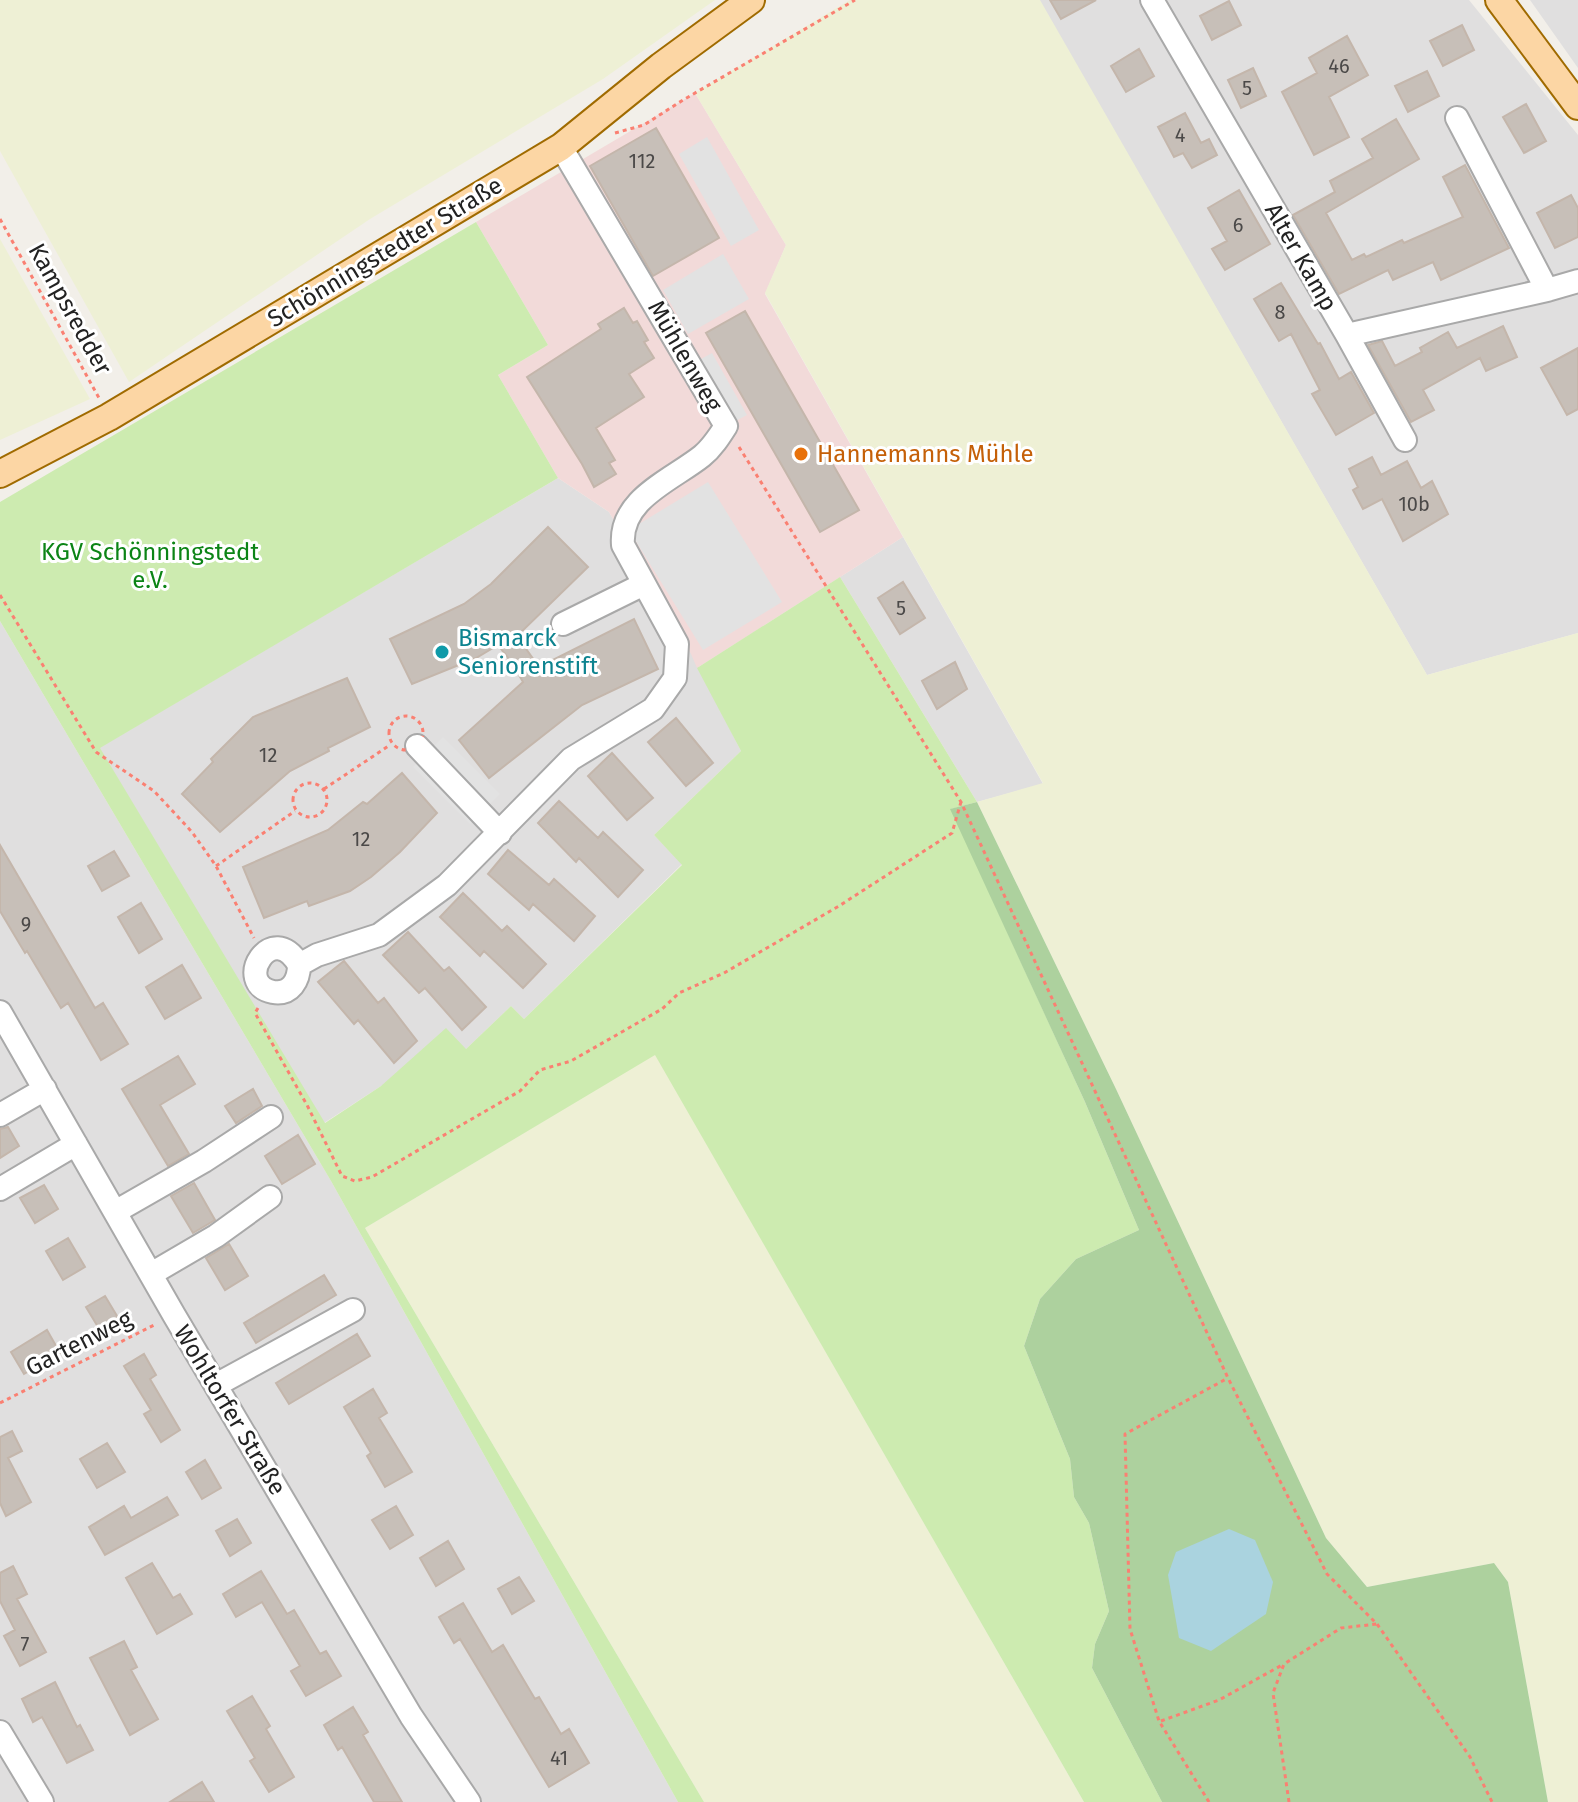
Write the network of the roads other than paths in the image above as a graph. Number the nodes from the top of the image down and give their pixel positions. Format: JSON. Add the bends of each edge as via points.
{"nodes":[{"id":1,"x":751,"y":0,"type":"edge"},
{"id":2,"x":1152,"y":0,"type":"edge"},
{"id":3,"x":1499,"y":0,"type":"edge"},
{"id":4,"x":1578,"y":106,"type":"edge"},
{"id":5,"x":1457,"y":118,"type":"dead end"},
{"id":6,"x":561,"y":147,"type":"junction"},
{"id":7,"x":1578,"y":281,"type":"edge"},
{"id":8,"x":1547,"y":290,"type":"junction"},
{"id":9,"x":1347,"y":335,"type":"junction"},
{"id":10,"x":1405,"y":440,"type":"dead end"},
{"id":11,"x":0,"y":474,"type":"edge"},
{"id":12,"x":644,"y":584,"type":"junction"},
{"id":13,"x":563,"y":624,"type":"dead end"},
{"id":14,"x":417,"y":746,"type":"dead end"},
{"id":15,"x":500,"y":833,"type":"junction"},
{"id":16,"x":299,"y":965,"type":"junction"},
{"id":17,"x":0,"y":1012,"type":"edge"},
{"id":18,"x":45,"y":1089,"type":"junction"},
{"id":19,"x":0,"y":1115,"type":"edge"},
{"id":20,"x":271,"y":1117,"type":"dead end"},
{"id":21,"x":76,"y":1144,"type":"junction"},
{"id":22,"x":0,"y":1189,"type":"edge"},
{"id":23,"x":270,"y":1197,"type":"dead end"},
{"id":24,"x":115,"y":1212,"type":"junction"},
{"id":25,"x":151,"y":1274,"type":"junction"},
{"id":26,"x":353,"y":1310,"type":"dead end"},
{"id":27,"x":216,"y":1385,"type":"junction"},
{"id":28,"x":0,"y":1732,"type":"edge"},
{"id":29,"x":42,"y":1802,"type":"edge"},
{"id":30,"x":469,"y":1802,"type":"edge"}],
"edges":[{"from":1,"to":6,"type":"main road","name":"Schönningstedter Straße"},
{"from":2,"to":9,"type":"street","name":"Alter Kamp"},
{"from":3,"to":4,"type":"main road"},
{"from":5,"to":8,"type":"street"},
{"from":6,"to":11,"type":"main road","name":"Schönningstedter Straße","via":[[109,417]]},
{"from":6,"to":12,"type":"street","name":"Mühlenweg","via":[[726,426],[702,456],[639,502],[621,529],[623,545]]},
{"from":7,"to":8,"type":"street","name":"Alter Kamp"},
{"from":8,"to":9,"type":"street","name":"Alter Kamp"},
{"from":9,"to":10,"type":"street"},
{"from":12,"to":13,"type":"street"},
{"from":12,"to":15,"type":"street","name":"Mühlenweg","via":[[677,644],[675,678],[653,709],[571,759]]},
{"from":14,"to":15,"type":"street"},
{"from":15,"to":16,"type":"street","name":"Mühlenweg","via":[[447,885],[379,935]]},
{"from":16,"to":16,"type":"street","name":"Mühlenweg","via":[[283,949],[272,949],[256,964],[256,976],[271,992],[283,992],[299,976]]},
{"from":17,"to":18,"type":"street","name":"Wohltorfer Straße"},
{"from":18,"to":19,"type":"street"},
{"from":18,"to":21,"type":"street","name":"Wohltorfer Straße"},
{"from":20,"to":24,"type":"street"},
{"from":21,"to":22,"type":"street"},
{"from":21,"to":24,"type":"street","name":"Wohltorfer Straße"},
{"from":23,"to":25,"type":"street"},
{"from":24,"to":25,"type":"street","name":"Wohltorfer Straße"},
{"from":25,"to":27,"type":"street","name":"Wohltorfer Straße"},
{"from":26,"to":27,"type":"street"},
{"from":27,"to":30,"type":"street","name":"Wohltorfer Straße","via":[[411,1716]]},
{"from":28,"to":29,"type":"street"}]}
